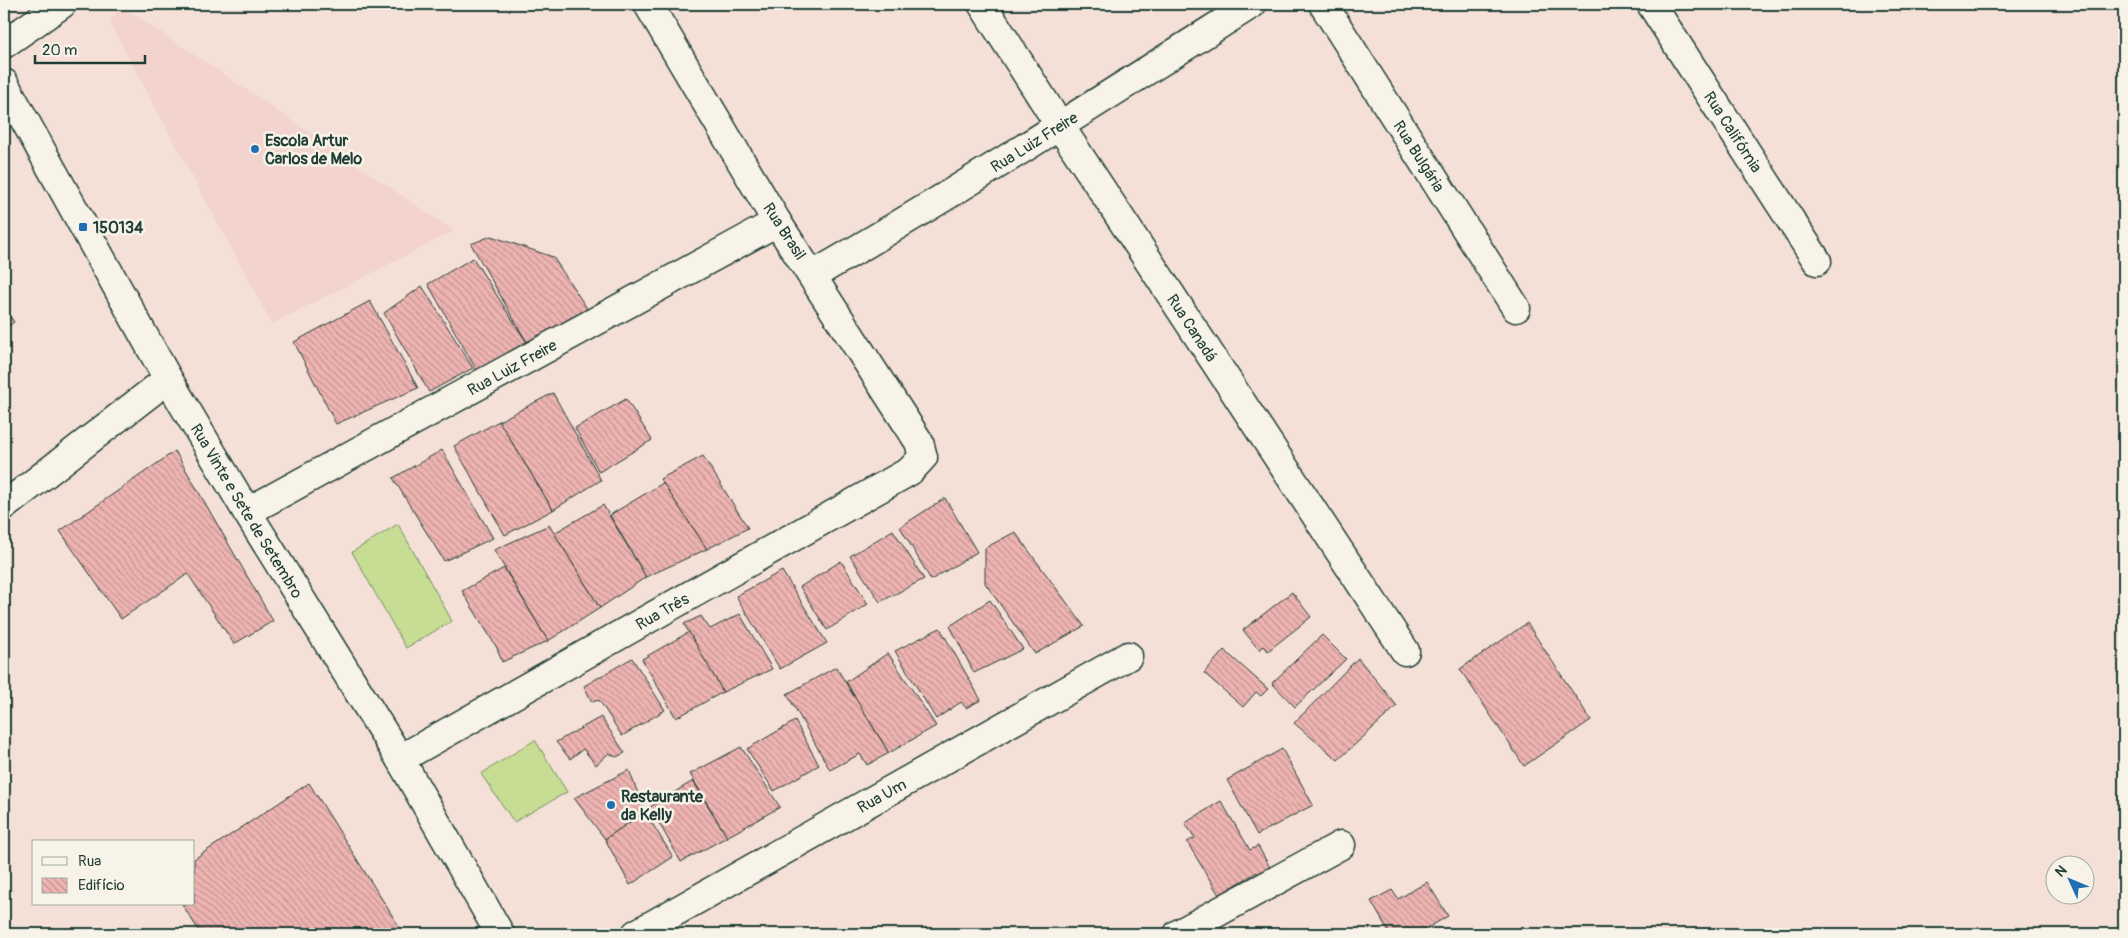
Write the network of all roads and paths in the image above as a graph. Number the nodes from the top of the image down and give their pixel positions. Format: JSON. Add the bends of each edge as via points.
{"nodes":[{"id":1,"x":62,"y":4,"type":"edge"},
{"id":2,"x":648,"y":4,"type":"edge"},
{"id":3,"x":982,"y":4,"type":"edge"},
{"id":4,"x":1252,"y":4,"type":"edge"},
{"id":5,"x":1323,"y":4,"type":"edge"},
{"id":6,"x":1651,"y":4,"type":"edge"},
{"id":7,"x":4,"y":44,"type":"edge"},
{"id":8,"x":4,"y":83,"type":"edge"},
{"id":9,"x":11,"y":113,"type":"edge"},
{"id":10,"x":1060,"y":126,"type":"junction"},
{"id":11,"x":777,"y":222,"type":"junction"},
{"id":12,"x":1817,"y":261,"type":"dead end"},
{"id":13,"x":813,"y":275,"type":"junction"},
{"id":14,"x":1516,"y":308,"type":"dead end"},
{"id":15,"x":168,"y":379,"type":"junction"},
{"id":16,"x":922,"y":457,"type":"joint"},
{"id":17,"x":4,"y":506,"type":"edge"},
{"id":18,"x":247,"y":512,"type":"junction"},
{"id":19,"x":1405,"y":651,"type":"dead end"},
{"id":20,"x":1128,"y":656,"type":"dead end"},
{"id":21,"x":400,"y":759,"type":"junction"},
{"id":22,"x":1341,"y":846,"type":"dead end"},
{"id":23,"x":500,"y":934,"type":"edge"},
{"id":24,"x":636,"y":934,"type":"edge"},
{"id":25,"x":1178,"y":934,"type":"edge"}],
"edges":[{"from":1,"to":7,"type":"street"},
{"from":2,"to":11,"type":"street","name":"Rua Brasil"},
{"from":3,"to":10,"type":"street","name":"Rua Canadá"},
{"from":4,"to":10,"type":"street","name":"Rua Luiz Freire"},
{"from":5,"to":14,"type":"street","name":"Rua Bulgária"},
{"from":6,"to":12,"type":"street","name":"Rua Califórnia"},
{"from":8,"to":9,"type":"street","name":"Rua Vinte e Sete de Setembro"},
{"from":9,"to":15,"type":"street","name":"Rua Vinte e Sete de Setembro"},
{"from":10,"to":13,"type":"street","name":"Rua Luiz Freire"},
{"from":10,"to":19,"type":"street","name":"Rua Canadá"},
{"from":11,"to":13,"type":"street","name":"Rua Brasil"},
{"from":11,"to":18,"type":"street","name":"Rua Luiz Freire"},
{"from":13,"to":16,"type":"street","name":"Rua Brasil","via":[[919,442]]},
{"from":15,"to":17,"type":"street"},
{"from":15,"to":18,"type":"street","name":"Rua Vinte e Sete de Setembro"},
{"from":16,"to":21,"type":"street","name":"Rua Três","via":[[910,471]]},
{"from":18,"to":21,"type":"street","name":"Rua Vinte e Sete de Setembro"},
{"from":20,"to":24,"type":"street","name":"Rua Um"},
{"from":21,"to":23,"type":"street","name":"Rua Vinte e Sete de Setembro"},
{"from":22,"to":25,"type":"street"}]}
